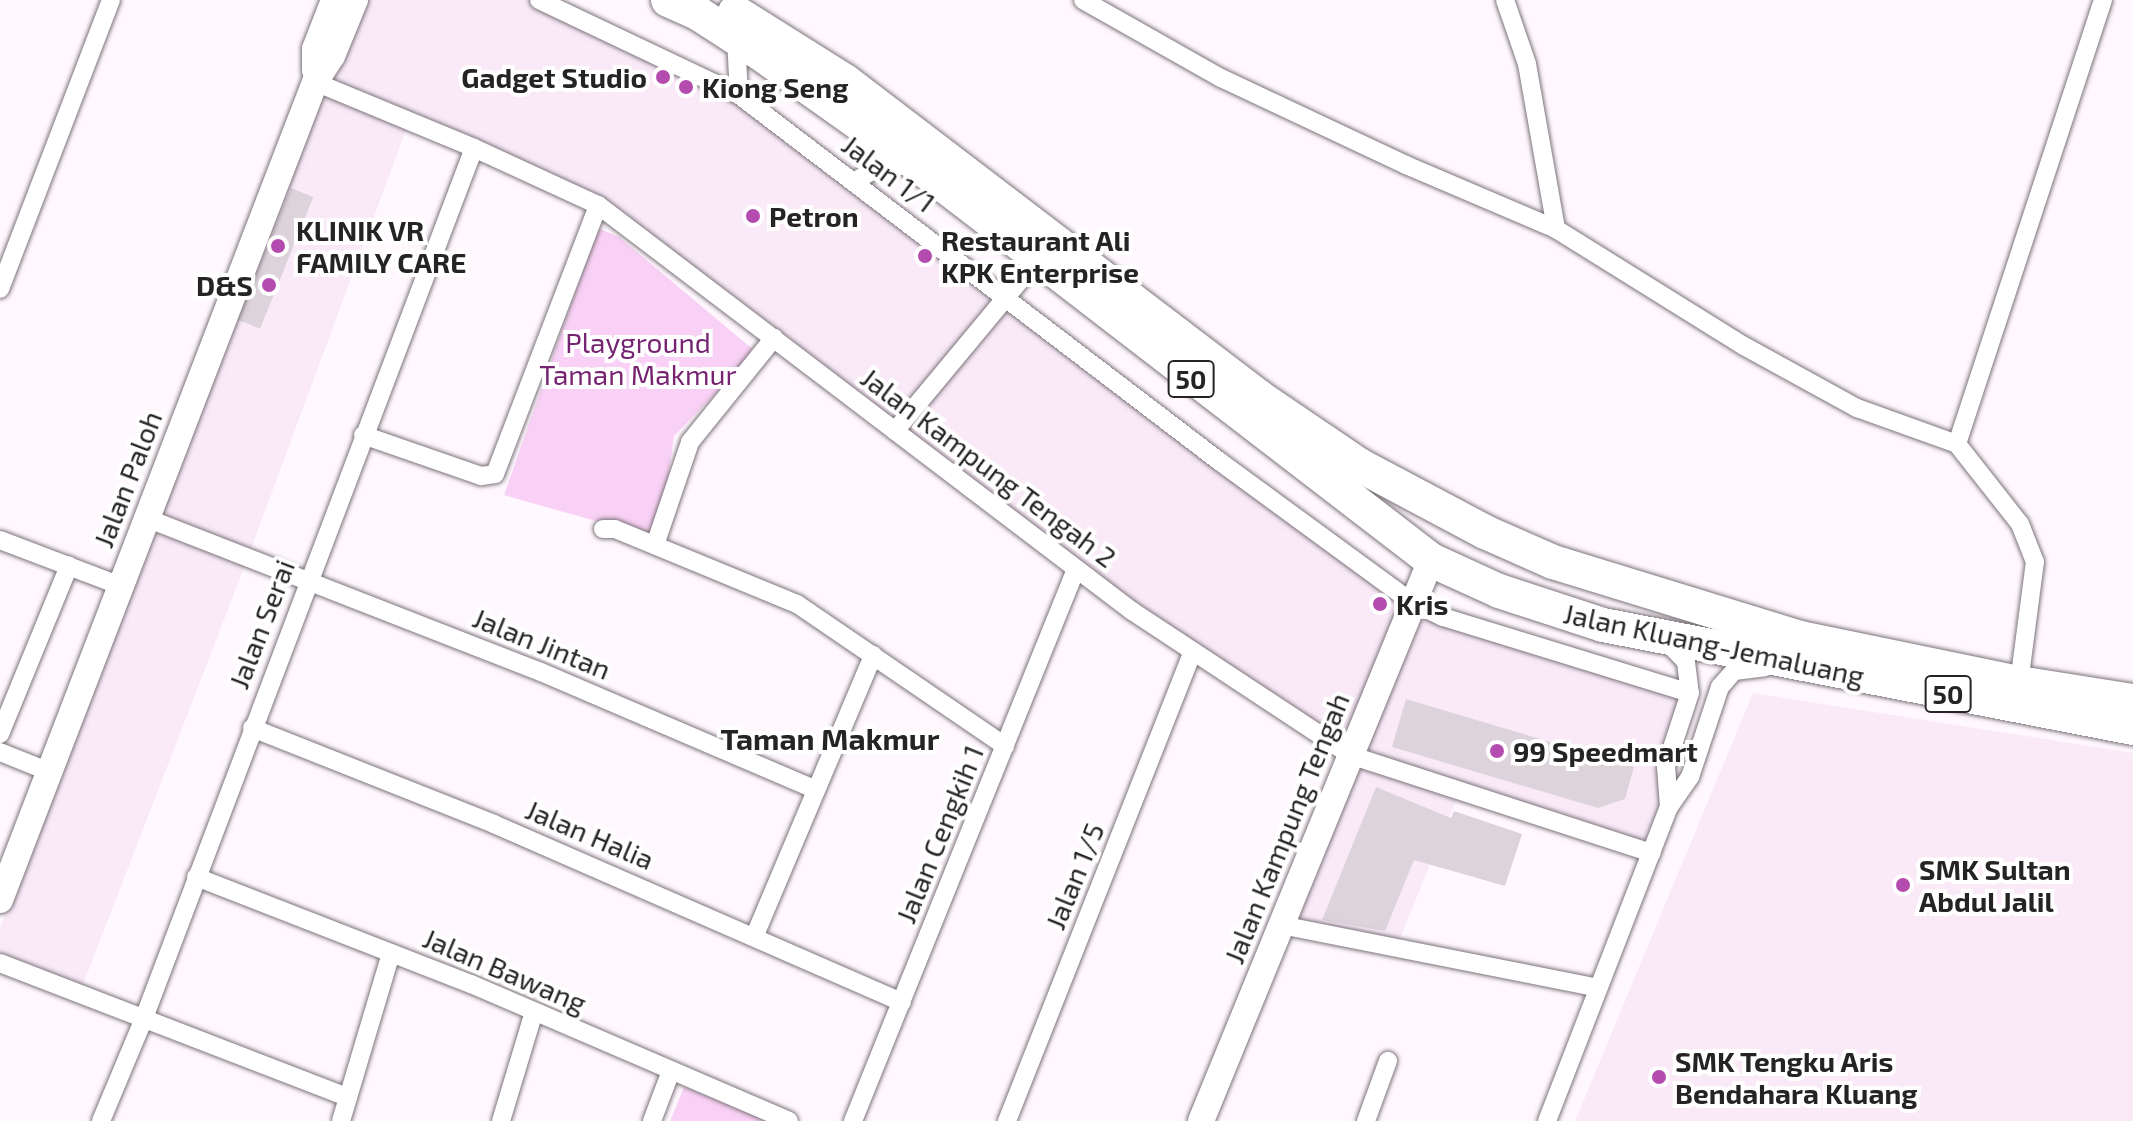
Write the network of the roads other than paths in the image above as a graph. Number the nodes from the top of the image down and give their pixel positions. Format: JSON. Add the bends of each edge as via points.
{"nodes":[{"id":1,"x":111,"y":0,"type":"edge"},
{"id":2,"x":334,"y":0,"type":"edge"},
{"id":3,"x":355,"y":0,"type":"edge"},
{"id":4,"x":539,"y":0,"type":"edge"},
{"id":5,"x":668,"y":0,"type":"edge"},
{"id":6,"x":714,"y":0,"type":"edge"},
{"id":7,"x":1083,"y":0,"type":"edge"},
{"id":8,"x":1505,"y":0,"type":"edge"},
{"id":9,"x":2103,"y":0,"type":"edge"},
{"id":10,"x":736,"y":38,"type":"junction"},
{"id":11,"x":315,"y":82,"type":"junction"},
{"id":12,"x":739,"y":95,"type":"junction"},
{"id":13,"x":474,"y":148,"type":"junction"},
{"id":14,"x":915,"y":163,"type":"junction"},
{"id":15,"x":855,"y":181,"type":"junction"},
{"id":16,"x":598,"y":205,"type":"junction"},
{"id":17,"x":1556,"y":229,"type":"junction"},
{"id":18,"x":1037,"y":260,"type":"junction"},
{"id":19,"x":0,"y":289,"type":"edge"},
{"id":20,"x":1006,"y":298,"type":"junction"},
{"id":21,"x":774,"y":338,"type":"junction"},
{"id":22,"x":895,"y":431,"type":"junction"},
{"id":23,"x":363,"y":435,"type":"junction"},
{"id":24,"x":1957,"y":444,"type":"junction"},
{"id":25,"x":146,"y":518,"type":"junction"},
{"id":26,"x":603,"y":529,"type":"dead end"},
{"id":27,"x":0,"y":540,"type":"edge"},
{"id":28,"x":655,"y":545,"type":"junction"},
{"id":29,"x":1431,"y":560,"type":"junction"},
{"id":30,"x":69,"y":566,"type":"junction"},
{"id":31,"x":1076,"y":569,"type":"junction"},
{"id":32,"x":308,"y":579,"type":"junction"},
{"id":33,"x":121,"y":586,"type":"junction"},
{"id":34,"x":1412,"y":602,"type":"junction"},
{"id":35,"x":1663,"y":638,"type":"junction"},
{"id":36,"x":1193,"y":651,"type":"junction"},
{"id":37,"x":873,"y":655,"type":"junction"},
{"id":38,"x":1829,"y":670,"type":"junction"},
{"id":39,"x":2019,"y":683,"type":"junction"},
{"id":40,"x":1690,"y":693,"type":"junction"},
{"id":41,"x":2133,"y":701,"type":"edge"},
{"id":42,"x":252,"y":728,"type":"junction"},
{"id":43,"x":2133,"y":728,"type":"edge"},
{"id":44,"x":0,"y":734,"type":"edge"},
{"id":45,"x":1005,"y":746,"type":"junction"},
{"id":46,"x":0,"y":752,"type":"edge"},
{"id":47,"x":1350,"y":755,"type":"junction"},
{"id":48,"x":50,"y":772,"type":"junction"},
{"id":49,"x":816,"y":790,"type":"junction"},
{"id":50,"x":1669,"y":807,"type":"junction"},
{"id":51,"x":1651,"y":853,"type":"junction"},
{"id":52,"x":196,"y":877,"type":"junction"},
{"id":53,"x":0,"y":900,"type":"edge"},
{"id":54,"x":1281,"y":925,"type":"junction"},
{"id":55,"x":755,"y":935,"type":"junction"},
{"id":56,"x":391,"y":953,"type":"junction"},
{"id":57,"x":0,"y":963,"type":"edge"},
{"id":58,"x":1598,"y":988,"type":"junction"},
{"id":59,"x":902,"y":1002,"type":"junction"},
{"id":60,"x":534,"y":1012,"type":"junction"},
{"id":61,"x":144,"y":1018,"type":"junction"},
{"id":62,"x":1388,"y":1061,"type":"dead end"},
{"id":63,"x":671,"y":1071,"type":"junction"},
{"id":64,"x":348,"y":1097,"type":"junction"},
{"id":65,"x":101,"y":1121,"type":"edge"},
{"id":66,"x":341,"y":1121,"type":"edge"},
{"id":67,"x":501,"y":1121,"type":"edge"},
{"id":68,"x":652,"y":1121,"type":"edge"},
{"id":69,"x":789,"y":1121,"type":"edge"},
{"id":70,"x":853,"y":1121,"type":"edge"},
{"id":71,"x":1007,"y":1121,"type":"edge"},
{"id":72,"x":1201,"y":1121,"type":"edge"},
{"id":73,"x":1366,"y":1121,"type":"edge"},
{"id":74,"x":1547,"y":1121,"type":"edge"}],
"edges":[{"from":1,"to":19,"type":"street"},
{"from":2,"to":11,"type":"main road","name":"Jalan Paloh","via":[[315,49]]},
{"from":3,"to":11,"type":"main road","name":"Jalan Paloh"},
{"from":4,"to":12,"type":"street","name":"Jalan 1/1"},
{"from":5,"to":10,"type":"highway","name":"Jalan Kluang-Jemaluang","number":"50"},
{"from":6,"to":39,"type":"highway","name":"Jalan Kluang-Jemaluang","number":"50","via":[[845,81],[1259,397],[1359,465],[1485,532],[1553,562],[1787,634]]},
{"from":7,"to":17,"type":"street","via":[[1221,78]]},
{"from":8,"to":17,"type":"street","via":[[1527,64]]},
{"from":9,"to":24,"type":"street"},
{"from":10,"to":12,"type":"street"},
{"from":10,"to":14,"type":"highway","name":"Jalan Kluang-Jemaluang","number":"50"},
{"from":11,"to":13,"type":"street","name":"Jalan Kampung Tengah 2"},
{"from":11,"to":25,"type":"main road","name":"Jalan Paloh"},
{"from":12,"to":15,"type":"street","name":"Jalan 1/1"},
{"from":13,"to":16,"type":"street","name":"Jalan Kampung Tengah 2"},
{"from":13,"to":23,"type":"street","name":"Jalan Serai"},
{"from":14,"to":15,"type":"street","via":[[874,170]]},
{"from":14,"to":18,"type":"highway","name":"Jalan Kluang-Jemaluang","number":"50"},
{"from":15,"to":20,"type":"street","name":"Jalan 1/1"},
{"from":16,"to":21,"type":"street","name":"Jalan Kampung Tengah 2"},
{"from":16,"to":23,"type":"street","via":[[495,474],[481,476]]},
{"from":17,"to":24,"type":"street","via":[[1744,346],[1857,408]]},
{"from":18,"to":20,"type":"street"},
{"from":18,"to":29,"type":"highway","name":"Jalan Kluang-Jemaluang","number":"50"},
{"from":20,"to":22,"type":"street"},
{"from":20,"to":34,"type":"street","name":"Jalan 1/1"},
{"from":21,"to":22,"type":"street","name":"Jalan Kampung Tengah 2"},
{"from":21,"to":28,"type":"street","via":[[690,442]]},
{"from":22,"to":31,"type":"street","name":"Jalan Kampung Tengah 2"},
{"from":23,"to":32,"type":"street","name":"Jalan Serai"},
{"from":24,"to":39,"type":"street","via":[[2020,524],[2035,562]]},
{"from":25,"to":32,"type":"street","name":"Jalan Jintan"},
{"from":25,"to":33,"type":"main road","name":"Jalan Paloh"},
{"from":26,"to":28,"type":"street"},
{"from":27,"to":30,"type":"street"},
{"from":28,"to":37,"type":"street","via":[[797,604]]},
{"from":29,"to":34,"type":"main road","name":"Jalan Kampung Tengah"},
{"from":29,"to":35,"type":"highway","name":"Jalan Kluang-Jemaluang","number":"50","via":[[1499,591],[1603,625]]},
{"from":30,"to":33,"type":"street"},
{"from":30,"to":44,"type":"street"},
{"from":31,"to":36,"type":"street","name":"Jalan Kampung Tengah 2"},
{"from":31,"to":45,"type":"street","name":"Jalan Cengkih 1"},
{"from":32,"to":42,"type":"street","name":"Jalan Serai"},
{"from":32,"to":49,"type":"street","name":"Jalan Jintan"},
{"from":33,"to":48,"type":"main road","name":"Jalan Paloh"},
{"from":34,"to":40,"type":"street","name":"Jalan 1/1","via":[[1443,617]]},
{"from":34,"to":47,"type":"main road","name":"Jalan Kampung Tengah"},
{"from":35,"to":38,"type":"highway","name":"Jalan Kluang-Jemaluang","number":"50"},
{"from":35,"to":40,"type":"street","via":[[1686,662]]},
{"from":36,"to":47,"type":"street","name":"Jalan Kampung Tengah 2"},
{"from":36,"to":71,"type":"street","name":"Jalan 1/5"},
{"from":37,"to":45,"type":"street"},
{"from":37,"to":49,"type":"street"},
{"from":38,"to":43,"type":"highway","name":"Jalan Kluang-Jemaluang","number":"50"},
{"from":38,"to":50,"type":"street","via":[[1750,666],[1734,671],[1720,687],[1690,777]]},
{"from":39,"to":41,"type":"highway","name":"Jalan Kluang-Jemaluang","number":"50"},
{"from":40,"to":50,"type":"street","via":[[1666,766]]},
{"from":42,"to":52,"type":"street","name":"Jalan Serai"},
{"from":42,"to":55,"type":"street","name":"Jalan Halia"},
{"from":45,"to":59,"type":"street","name":"Jalan Cengkih 1"},
{"from":46,"to":48,"type":"street"},
{"from":47,"to":51,"type":"street","name":"Jalan Kampung Tengah 2"},
{"from":47,"to":54,"type":"main road","name":"Jalan Kampung Tengah"},
{"from":48,"to":53,"type":"main road","name":"Jalan Paloh"},
{"from":49,"to":55,"type":"street"},
{"from":50,"to":51,"type":"street"},
{"from":51,"to":58,"type":"street"},
{"from":52,"to":56,"type":"street","name":"Jalan Bawang"},
{"from":52,"to":61,"type":"street","name":"Jalan Serai"},
{"from":54,"to":58,"type":"street"},
{"from":54,"to":72,"type":"main road","name":"Jalan Kampung Tengah"},
{"from":55,"to":59,"type":"street","name":"Jalan Halia"},
{"from":56,"to":60,"type":"street","name":"Jalan Bawang"},
{"from":56,"to":64,"type":"street"},
{"from":57,"to":61,"type":"street"},
{"from":58,"to":74,"type":"street"},
{"from":59,"to":70,"type":"street","name":"Jalan Cengkih 1"},
{"from":60,"to":63,"type":"street","name":"Jalan Bawang"},
{"from":60,"to":67,"type":"street"},
{"from":61,"to":64,"type":"street"},
{"from":61,"to":65,"type":"street","name":"Jalan Serai"},
{"from":62,"to":73,"type":"street"},
{"from":63,"to":68,"type":"street"},
{"from":63,"to":69,"type":"street","name":"Jalan Bawang"},
{"from":64,"to":66,"type":"street"}]}
